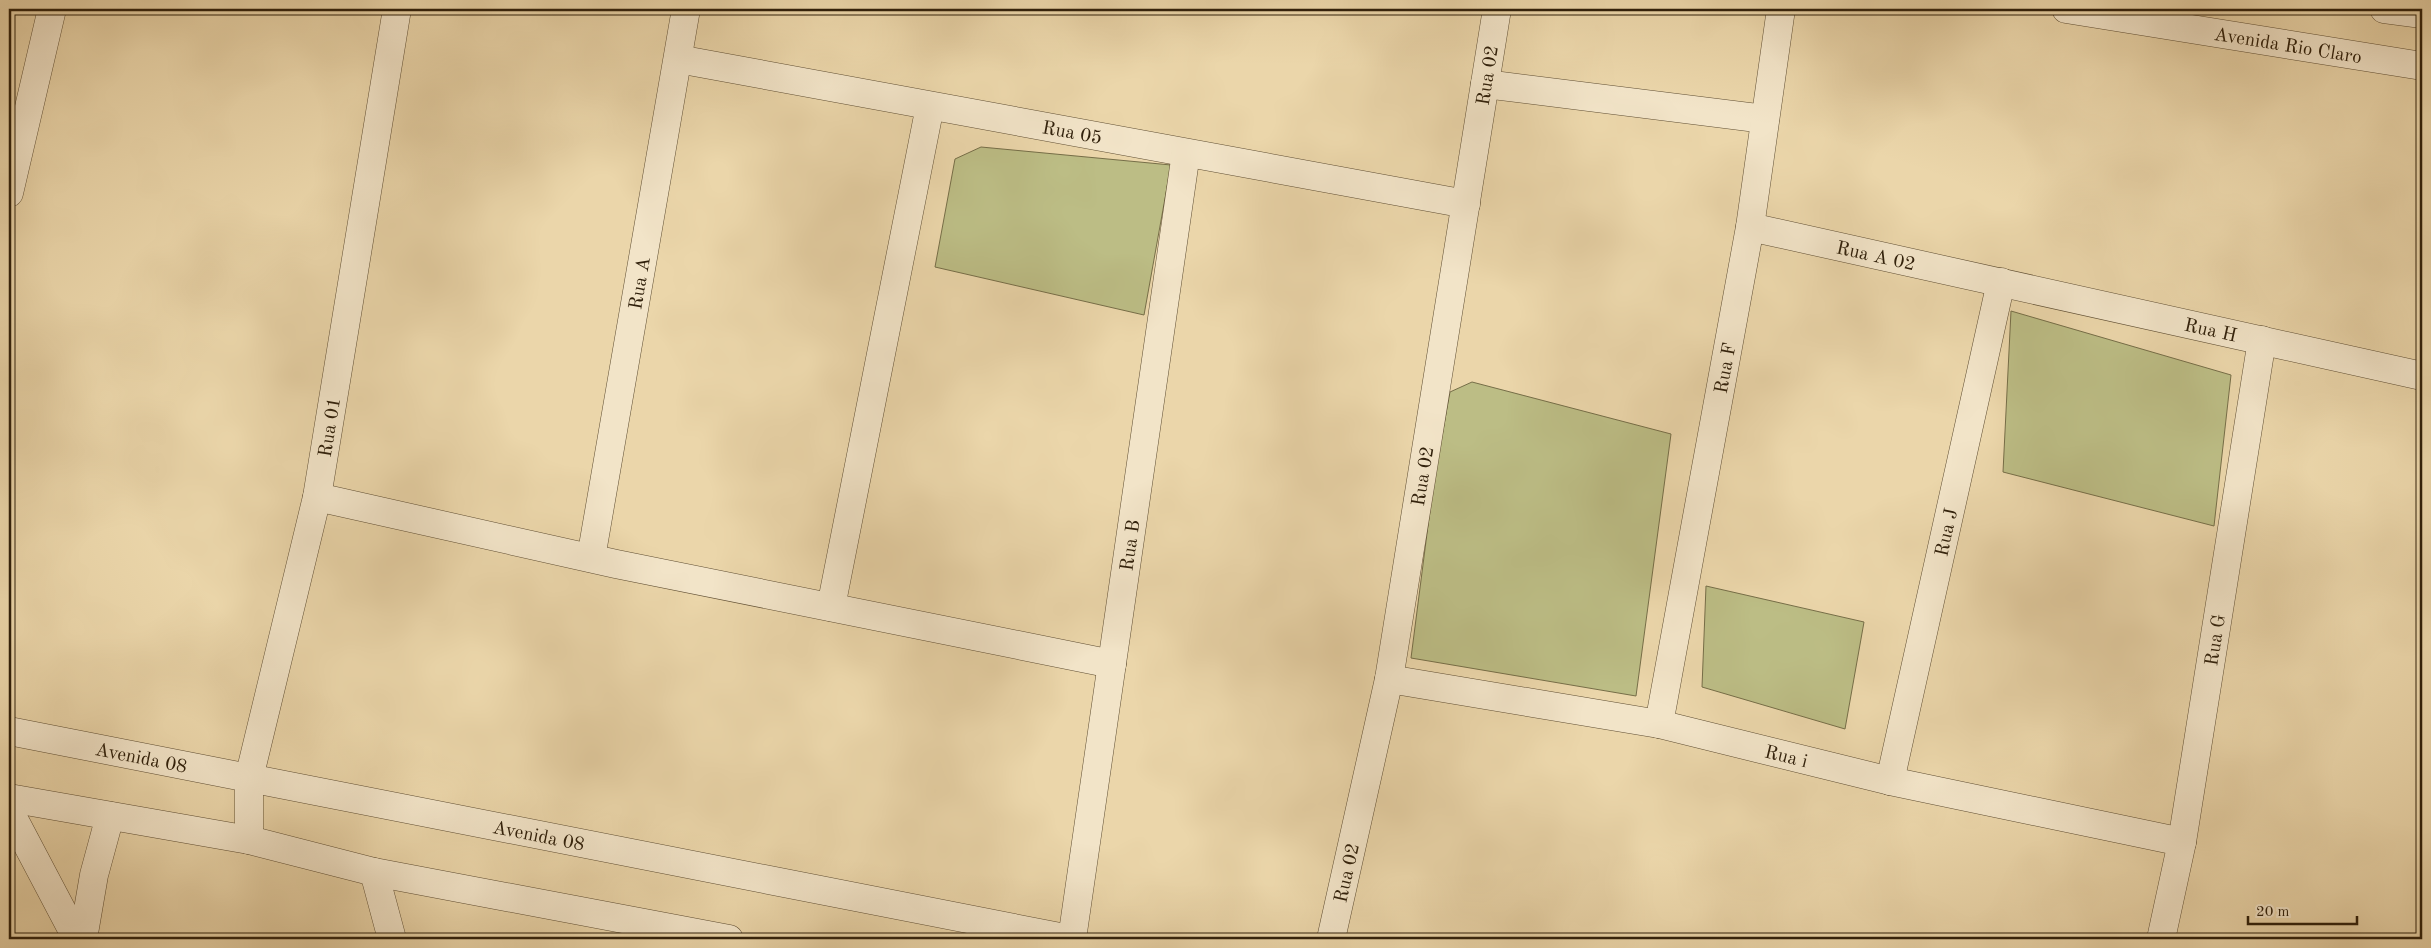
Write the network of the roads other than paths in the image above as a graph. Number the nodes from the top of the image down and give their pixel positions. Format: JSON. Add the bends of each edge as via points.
{"nodes":[{"id":1,"x":52,"y":9,"type":"edge"},
{"id":2,"x":397,"y":9,"type":"edge"},
{"id":3,"x":686,"y":9,"type":"edge"},
{"id":4,"x":1497,"y":9,"type":"edge"},
{"id":5,"x":1781,"y":9,"type":"edge"},
{"id":6,"x":2066,"y":9,"type":"edge"},
{"id":7,"x":2384,"y":9,"type":"edge"},
{"id":8,"x":2104,"y":12,"type":"edge"},
{"id":9,"x":2422,"y":14,"type":"edge"},
{"id":10,"x":678,"y":59,"type":"junction"},
{"id":11,"x":2422,"y":66,"type":"edge"},
{"id":12,"x":1485,"y":84,"type":"junction"},
{"id":13,"x":930,"y":106,"type":"junction"},
{"id":14,"x":1766,"y":119,"type":"junction"},
{"id":15,"x":1186,"y":153,"type":"junction"},
{"id":16,"x":9,"y":193,"type":"edge"},
{"id":17,"x":1466,"y":204,"type":"junction"},
{"id":18,"x":1750,"y":227,"type":"junction"},
{"id":19,"x":2001,"y":282,"type":"junction"},
{"id":20,"x":2262,"y":340,"type":"junction"},
{"id":21,"x":2422,"y":376,"type":"edge"},
{"id":22,"x":317,"y":497,"type":"junction"},
{"id":23,"x":591,"y":558,"type":"junction"},
{"id":24,"x":831,"y":608,"type":"junction"},
{"id":25,"x":1112,"y":664,"type":"junction"},
{"id":26,"x":1389,"y":679,"type":"junction"},
{"id":27,"x":1659,"y":724,"type":"junction"},
{"id":28,"x":9,"y":731,"type":"edge"},
{"id":29,"x":249,"y":778,"type":"junction"},
{"id":30,"x":1890,"y":782,"type":"junction"},
{"id":31,"x":9,"y":798,"type":"edge"},
{"id":32,"x":9,"y":810,"type":"edge"},
{"id":33,"x":110,"y":816,"type":"junction"},
{"id":34,"x":249,"y":840,"type":"junction"},
{"id":35,"x":2182,"y":842,"type":"junction"},
{"id":36,"x":374,"y":872,"type":"junction"},
{"id":37,"x":77,"y":939,"type":"edge"},
{"id":38,"x":83,"y":939,"type":"edge"},
{"id":39,"x":392,"y":939,"type":"edge"},
{"id":40,"x":729,"y":939,"type":"edge"},
{"id":41,"x":1071,"y":939,"type":"edge"},
{"id":42,"x":1331,"y":939,"type":"edge"},
{"id":43,"x":2161,"y":939,"type":"edge"}],
"edges":[{"from":1,"to":16,"type":"street"},
{"from":2,"to":22,"type":"street","name":"Rua 01"},
{"from":3,"to":10,"type":"street","name":"Rua A"},
{"from":4,"to":12,"type":"street","name":"Rua 02"},
{"from":5,"to":14,"type":"street","name":"Rua F"},
{"from":6,"to":8,"type":"street","name":"Avenida Rio Claro"},
{"from":7,"to":9,"type":"street"},
{"from":8,"to":11,"type":"street","name":"Avenida Rio Claro"},
{"from":10,"to":13,"type":"street","name":"Rua 05"},
{"from":10,"to":23,"type":"street","name":"Rua A"},
{"from":12,"to":14,"type":"street"},
{"from":12,"to":17,"type":"street","name":"Rua 02"},
{"from":13,"to":15,"type":"street","name":"Rua 05"},
{"from":13,"to":24,"type":"street"},
{"from":14,"to":18,"type":"street","name":"Rua F"},
{"from":15,"to":17,"type":"street","name":"Rua 05"},
{"from":15,"to":25,"type":"street","name":"Rua B"},
{"from":17,"to":26,"type":"street","name":"Rua 02"},
{"from":18,"to":19,"type":"street","name":"Rua A 02"},
{"from":18,"to":27,"type":"street","name":"Rua F"},
{"from":19,"to":20,"type":"street","name":"Rua H"},
{"from":19,"to":30,"type":"street","name":"Rua J"},
{"from":20,"to":21,"type":"street","name":"Rua H"},
{"from":20,"to":35,"type":"street","name":"Rua G"},
{"from":22,"to":23,"type":"street"},
{"from":22,"to":29,"type":"street","name":"Rua 01"},
{"from":23,"to":24,"type":"street"},
{"from":24,"to":25,"type":"street"},
{"from":25,"to":41,"type":"street","name":"Rua B"},
{"from":26,"to":27,"type":"street","name":"Rua i"},
{"from":26,"to":42,"type":"street","name":"Rua 02"},
{"from":27,"to":30,"type":"street","name":"Rua i"},
{"from":28,"to":29,"type":"street","name":"Avenida 08"},
{"from":29,"to":34,"type":"street","name":"Rua 01"},
{"from":29,"to":41,"type":"street","name":"Avenida 08"},
{"from":30,"to":35,"type":"street","name":"Rua i"},
{"from":31,"to":33,"type":"street"},
{"from":32,"to":37,"type":"street"},
{"from":33,"to":34,"type":"street"},
{"from":33,"to":38,"type":"street","via":[[94,874]]},
{"from":34,"to":36,"type":"street"},
{"from":35,"to":43,"type":"street","name":"Rua G"},
{"from":36,"to":39,"type":"street"},
{"from":36,"to":40,"type":"street"}]}
